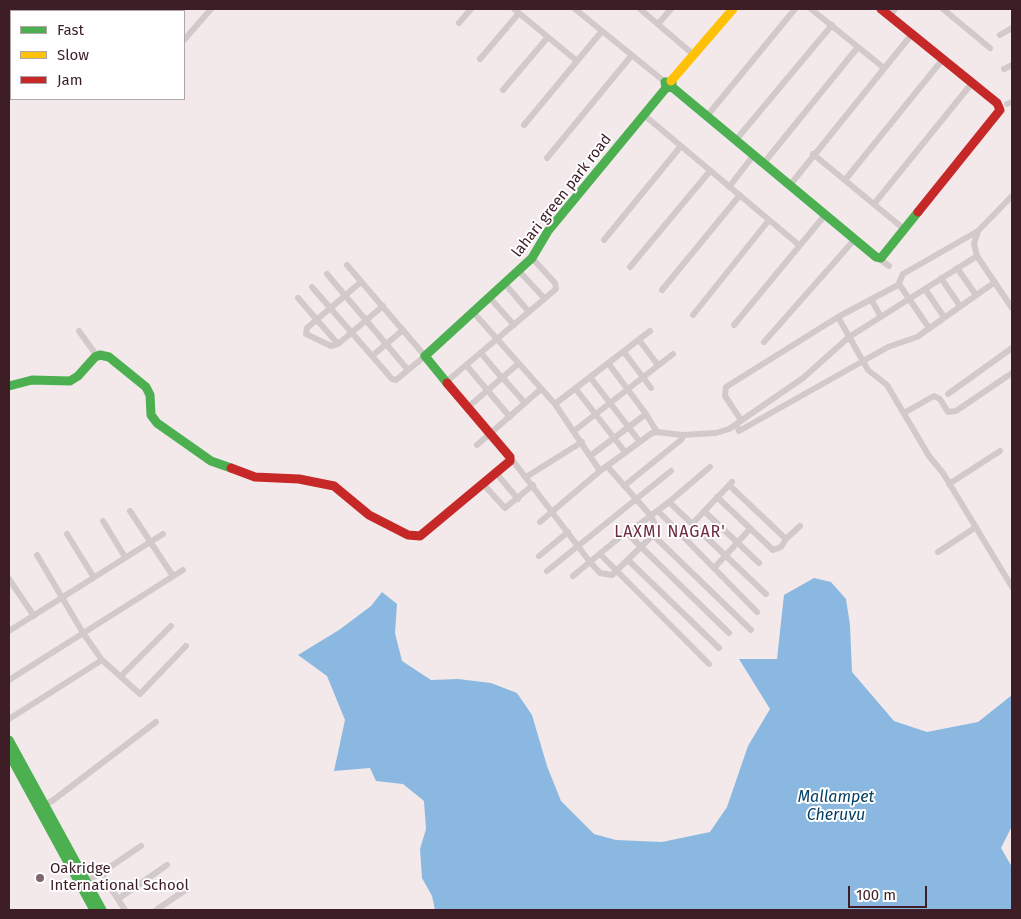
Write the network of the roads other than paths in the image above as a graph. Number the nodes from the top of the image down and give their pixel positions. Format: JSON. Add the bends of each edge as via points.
{"nodes":[{"id":1,"x":211,"y":9,"type":"edge"},
{"id":2,"x":471,"y":9,"type":"edge"},
{"id":3,"x":575,"y":9,"type":"edge"},
{"id":4,"x":640,"y":9,"type":"edge"},
{"id":5,"x":670,"y":9,"type":"edge"},
{"id":6,"x":733,"y":9,"type":"edge"},
{"id":7,"x":795,"y":9,"type":"edge"},
{"id":8,"x":811,"y":9,"type":"edge"},
{"id":9,"x":881,"y":9,"type":"edge"},
{"id":10,"x":943,"y":9,"type":"edge"},
{"id":11,"x":516,"y":11,"type":"edge"},
{"id":12,"x":892,"y":12,"type":"edge"},
{"id":13,"x":459,"y":23,"type":"dead end"},
{"id":14,"x":658,"y":24,"type":"junction"},
{"id":15,"x":832,"y":25,"type":"junction"},
{"id":16,"x":1012,"y":28,"type":"edge"},
{"id":17,"x":602,"y":31,"type":"junction"},
{"id":18,"x":912,"y":34,"type":"junction"},
{"id":19,"x":1000,"y":35,"type":"dead end"},
{"id":20,"x":548,"y":37,"type":"junction"},
{"id":21,"x":185,"y":39,"type":"edge"},
{"id":22,"x":858,"y":47,"type":"junction"},
{"id":23,"x":990,"y":48,"type":"dead end"},
{"id":24,"x":632,"y":55,"type":"junction"},
{"id":25,"x":694,"y":55,"type":"junction"},
{"id":26,"x":480,"y":58,"type":"dead end"},
{"id":27,"x":943,"y":59,"type":"junction"},
{"id":28,"x":577,"y":61,"type":"junction"},
{"id":29,"x":1012,"y":65,"type":"edge"},
{"id":30,"x":884,"y":68,"type":"junction"},
{"id":31,"x":1004,"y":69,"type":"dead end"},
{"id":32,"x":972,"y":83,"type":"junction"},
{"id":33,"x":668,"y":84,"type":"junction"},
{"id":34,"x":503,"y":90,"type":"dead end"},
{"id":35,"x":644,"y":115,"type":"junction"},
{"id":36,"x":707,"y":116,"type":"junction"},
{"id":37,"x":524,"y":125,"type":"dead end"},
{"id":38,"x":735,"y":141,"type":"junction"},
{"id":39,"x":681,"y":146,"type":"junction"},
{"id":40,"x":814,"y":154,"type":"junction"},
{"id":41,"x":753,"y":156,"type":"junction"},
{"id":42,"x":546,"y":158,"type":"dead end"},
{"id":43,"x":764,"y":164,"type":"junction"},
{"id":44,"x":710,"y":171,"type":"junction"},
{"id":45,"x":845,"y":180,"type":"junction"},
{"id":46,"x":790,"y":185,"type":"junction"},
{"id":47,"x":729,"y":187,"type":"junction"},
{"id":48,"x":740,"y":195,"type":"junction"},
{"id":49,"x":1011,"y":197,"type":"dead end"},
{"id":50,"x":874,"y":204,"type":"junction"},
{"id":51,"x":825,"y":214,"type":"junction"},
{"id":52,"x":769,"y":220,"type":"junction"},
{"id":53,"x":904,"y":229,"type":"junction"},
{"id":54,"x":978,"y":231,"type":"junction"},
{"id":55,"x":855,"y":239,"type":"junction"},
{"id":56,"x":604,"y":240,"type":"dead end"},
{"id":57,"x":799,"y":245,"type":"junction"},
{"id":58,"x":977,"y":256,"type":"junction"},
{"id":59,"x":532,"y":258,"type":"junction"},
{"id":60,"x":878,"y":258,"type":"junction"},
{"id":61,"x":347,"y":265,"type":"dead end"},
{"id":62,"x":888,"y":266,"type":"dead end"},
{"id":63,"x":630,"y":267,"type":"dead end"},
{"id":64,"x":957,"y":268,"type":"junction"},
{"id":65,"x":519,"y":271,"type":"junction"},
{"id":66,"x":327,"y":274,"type":"dead end"},
{"id":67,"x":941,"y":278,"type":"junction"},
{"id":68,"x":361,"y":282,"type":"junction"},
{"id":69,"x":995,"y":282,"type":"junction"},
{"id":70,"x":504,"y":284,"type":"junction"},
{"id":71,"x":899,"y":284,"type":"junction"},
{"id":72,"x":312,"y":287,"type":"dead end"},
{"id":73,"x":925,"y":289,"type":"junction"},
{"id":74,"x":662,"y":290,"type":"dead end"},
{"id":75,"x":976,"y":295,"type":"junction"},
{"id":76,"x":346,"y":296,"type":"junction"},
{"id":77,"x":298,"y":298,"type":"dead end"},
{"id":78,"x":490,"y":298,"type":"junction"},
{"id":79,"x":544,"y":298,"type":"junction"},
{"id":80,"x":871,"y":299,"type":"junction"},
{"id":81,"x":908,"y":299,"type":"junction"},
{"id":82,"x":383,"y":306,"type":"junction"},
{"id":83,"x":960,"y":306,"type":"junction"},
{"id":84,"x":1012,"y":308,"type":"edge"},
{"id":85,"x":330,"y":309,"type":"junction"},
{"id":86,"x":473,"y":312,"type":"junction"},
{"id":87,"x":529,"y":312,"type":"junction"},
{"id":88,"x":693,"y":315,"type":"dead end"},
{"id":89,"x":838,"y":317,"type":"junction"},
{"id":90,"x":881,"y":317,"type":"junction"},
{"id":91,"x":944,"y":317,"type":"junction"},
{"id":92,"x":317,"y":320,"type":"junction"},
{"id":93,"x":366,"y":320,"type":"junction"},
{"id":94,"x":514,"y":325,"type":"junction"},
{"id":95,"x":734,"y":325,"type":"dead end"},
{"id":96,"x":928,"y":328,"type":"junction"},
{"id":97,"x":403,"y":330,"type":"junction"},
{"id":98,"x":79,"y":331,"type":"dead end"},
{"id":99,"x":650,"y":331,"type":"dead end"},
{"id":100,"x":351,"y":333,"type":"junction"},
{"id":101,"x":849,"y":337,"type":"junction"},
{"id":102,"x":496,"y":340,"type":"junction"},
{"id":103,"x":639,"y":340,"type":"junction"},
{"id":104,"x":764,"y":342,"type":"dead end"},
{"id":105,"x":338,"y":344,"type":"junction"},
{"id":106,"x":386,"y":344,"type":"junction"},
{"id":107,"x":1012,"y":348,"type":"edge"},
{"id":108,"x":624,"y":352,"type":"junction"},
{"id":109,"x":481,"y":353,"type":"junction"},
{"id":110,"x":673,"y":354,"type":"dead end"},
{"id":111,"x":97,"y":356,"type":"junction"},
{"id":112,"x":372,"y":356,"type":"junction"},
{"id":113,"x":425,"y":356,"type":"junction"},
{"id":114,"x":864,"y":362,"type":"junction"},
{"id":115,"x":518,"y":364,"type":"junction"},
{"id":116,"x":608,"y":364,"type":"junction"},
{"id":117,"x":658,"y":365,"type":"junction"},
{"id":118,"x":466,"y":366,"type":"junction"},
{"id":119,"x":408,"y":370,"type":"junction"},
{"id":120,"x":1012,"y":373,"type":"edge"},
{"id":121,"x":502,"y":377,"type":"junction"},
{"id":122,"x":590,"y":377,"type":"junction"},
{"id":123,"x":643,"y":377,"type":"junction"},
{"id":124,"x":446,"y":382,"type":"junction"},
{"id":125,"x":9,"y":386,"type":"edge"},
{"id":126,"x":575,"y":388,"type":"junction"},
{"id":127,"x":652,"y":388,"type":"dead end"},
{"id":128,"x":542,"y":389,"type":"junction"},
{"id":129,"x":627,"y":389,"type":"junction"},
{"id":130,"x":487,"y":390,"type":"junction"},
{"id":131,"x":948,"y":394,"type":"dead end"},
{"id":132,"x":610,"y":402,"type":"junction"},
{"id":133,"x":525,"y":403,"type":"junction"},
{"id":134,"x":555,"y":404,"type":"junction"},
{"id":135,"x":468,"y":408,"type":"junction"},
{"id":136,"x":904,"y":413,"type":"junction"},
{"id":137,"x":596,"y":414,"type":"junction"},
{"id":138,"x":646,"y":414,"type":"junction"},
{"id":139,"x":510,"y":417,"type":"junction"},
{"id":140,"x":739,"y":422,"type":"junction"},
{"id":141,"x":629,"y":427,"type":"junction"},
{"id":142,"x":574,"y":431,"type":"junction"},
{"id":143,"x":657,"y":432,"type":"junction"},
{"id":144,"x":489,"y":434,"type":"junction"},
{"id":145,"x":614,"y":438,"type":"junction"},
{"id":146,"x":682,"y":440,"type":"dead end"},
{"id":147,"x":582,"y":442,"type":"junction"},
{"id":148,"x":640,"y":442,"type":"junction"},
{"id":149,"x":477,"y":445,"type":"dead end"},
{"id":150,"x":1000,"y":451,"type":"dead end"},
{"id":151,"x":625,"y":452,"type":"junction"},
{"id":152,"x":590,"y":456,"type":"junction"},
{"id":153,"x":510,"y":457,"type":"junction"},
{"id":154,"x":607,"y":466,"type":"junction"},
{"id":155,"x":710,"y":467,"type":"dead end"},
{"id":156,"x":600,"y":471,"type":"junction"},
{"id":157,"x":496,"y":472,"type":"junction"},
{"id":158,"x":671,"y":472,"type":"dead end"},
{"id":159,"x":526,"y":477,"type":"junction"},
{"id":160,"x":482,"y":484,"type":"junction"},
{"id":161,"x":949,"y":484,"type":"junction"},
{"id":162,"x":533,"y":485,"type":"junction"},
{"id":163,"x":624,"y":486,"type":"junction"},
{"id":164,"x":717,"y":497,"type":"junction"},
{"id":165,"x":518,"y":499,"type":"junction"},
{"id":166,"x":637,"y":500,"type":"junction"},
{"id":167,"x":670,"y":502,"type":"junction"},
{"id":168,"x":130,"y":511,"type":"dead end"},
{"id":169,"x":658,"y":511,"type":"junction"},
{"id":170,"x":704,"y":511,"type":"junction"},
{"id":171,"x":552,"y":512,"type":"junction"},
{"id":172,"x":652,"y":516,"type":"junction"},
{"id":173,"x":103,"y":521,"type":"dead end"},
{"id":174,"x":540,"y":522,"type":"dead end"},
{"id":175,"x":693,"y":523,"type":"junction"},
{"id":176,"x":800,"y":526,"type":"dead end"},
{"id":177,"x":976,"y":527,"type":"junction"},
{"id":178,"x":750,"y":529,"type":"junction"},
{"id":179,"x":568,"y":532,"type":"junction"},
{"id":180,"x":628,"y":533,"type":"junction"},
{"id":181,"x":67,"y":534,"type":"dead end"},
{"id":182,"x":162,"y":534,"type":"dead end"},
{"id":183,"x":653,"y":535,"type":"junction"},
{"id":184,"x":786,"y":539,"type":"junction"},
{"id":185,"x":150,"y":542,"type":"junction"},
{"id":186,"x":738,"y":543,"type":"junction"},
{"id":187,"x":579,"y":547,"type":"junction"},
{"id":188,"x":641,"y":547,"type":"junction"},
{"id":189,"x":938,"y":552,"type":"dead end"},
{"id":190,"x":600,"y":554,"type":"junction"},
{"id":191,"x":37,"y":555,"type":"dead end"},
{"id":192,"x":726,"y":555,"type":"junction"},
{"id":193,"x":539,"y":556,"type":"dead end"},
{"id":194,"x":125,"y":557,"type":"junction"},
{"id":195,"x":628,"y":560,"type":"junction"},
{"id":196,"x":590,"y":562,"type":"junction"},
{"id":197,"x":759,"y":563,"type":"dead end"},
{"id":198,"x":714,"y":568,"type":"junction"},
{"id":199,"x":183,"y":570,"type":"dead end"},
{"id":200,"x":547,"y":571,"type":"dead end"},
{"id":201,"x":616,"y":571,"type":"junction"},
{"id":202,"x":93,"y":576,"type":"junction"},
{"id":203,"x":173,"y":576,"type":"junction"},
{"id":204,"x":573,"y":576,"type":"dead end"},
{"id":205,"x":1010,"y":577,"type":"edge"},
{"id":206,"x":9,"y":579,"type":"edge"},
{"id":207,"x":1012,"y":587,"type":"edge"},
{"id":208,"x":766,"y":594,"type":"dead end"},
{"id":209,"x":63,"y":596,"type":"junction"},
{"id":210,"x":757,"y":612,"type":"dead end"},
{"id":211,"x":34,"y":616,"type":"junction"},
{"id":212,"x":171,"y":626,"type":"dead end"},
{"id":213,"x":751,"y":630,"type":"dead end"},
{"id":214,"x":9,"y":631,"type":"edge"},
{"id":215,"x":83,"y":633,"type":"junction"},
{"id":216,"x":729,"y":633,"type":"dead end"},
{"id":217,"x":186,"y":646,"type":"dead end"},
{"id":218,"x":718,"y":648,"type":"dead end"},
{"id":219,"x":102,"y":660,"type":"junction"},
{"id":220,"x":710,"y":664,"type":"dead end"},
{"id":221,"x":121,"y":676,"type":"junction"},
{"id":222,"x":9,"y":680,"type":"edge"},
{"id":223,"x":9,"y":720,"type":"edge"},
{"id":224,"x":156,"y":722,"type":"dead end"},
{"id":225,"x":9,"y":740,"type":"edge"},
{"id":226,"x":9,"y":754,"type":"edge"},
{"id":227,"x":41,"y":806,"type":"junction"},
{"id":228,"x":142,"y":846,"type":"dead end"},
{"id":229,"x":167,"y":865,"type":"dead end"},
{"id":230,"x":101,"y":873,"type":"junction"},
{"id":231,"x":84,"y":882,"type":"junction"},
{"id":232,"x":188,"y":889,"type":"dead end"},
{"id":233,"x":118,"y":899,"type":"junction"},
{"id":234,"x":94,"y":910,"type":"edge"},
{"id":235,"x":102,"y":910,"type":"edge"},
{"id":236,"x":125,"y":910,"type":"edge"},
{"id":237,"x":156,"y":910,"type":"edge"}],
"edges":[{"from":1,"to":21,"type":"street"},
{"from":2,"to":13,"type":"street"},
{"from":3,"to":17,"type":"street"},
{"from":4,"to":14,"type":"street"},
{"from":5,"to":14,"type":"street"},
{"from":6,"to":25,"type":"street","name":"lahari green park road"},
{"from":7,"to":36,"type":"street"},
{"from":8,"to":15,"type":"street"},
{"from":9,"to":12,"type":"street"},
{"from":10,"to":23,"type":"street"},
{"from":11,"to":20,"type":"street"},
{"from":11,"to":26,"type":"street"},
{"from":12,"to":18,"type":"street"},
{"from":14,"to":25,"type":"street"},
{"from":15,"to":22,"type":"street"},
{"from":15,"to":38,"type":"street"},
{"from":16,"to":19,"type":"street"},
{"from":17,"to":24,"type":"street"},
{"from":17,"to":28,"type":"street"},
{"from":18,"to":27,"type":"street"},
{"from":18,"to":30,"type":"street"},
{"from":20,"to":28,"type":"street"},
{"from":20,"to":34,"type":"street"},
{"from":22,"to":30,"type":"street"},
{"from":22,"to":43,"type":"street"},
{"from":24,"to":33,"type":"street"},
{"from":24,"to":42,"type":"street"},
{"from":25,"to":33,"type":"street","name":"lahari green park road"},
{"from":27,"to":32,"type":"street"},
{"from":27,"to":45,"type":"street"},
{"from":28,"to":37,"type":"street"},
{"from":29,"to":31,"type":"street"},
{"from":30,"to":40,"type":"street"},
{"from":32,"to":50,"type":"street"},
{"from":32,"to":53,"type":"street","via":[[997,103],[1000,110]]},
{"from":33,"to":35,"type":"street","name":"lahari green park road"},
{"from":33,"to":36,"type":"street"},
{"from":35,"to":39,"type":"street"},
{"from":35,"to":59,"type":"street","name":"lahari green park road","via":[[548,231]]},
{"from":36,"to":38,"type":"street"},
{"from":38,"to":41,"type":"street"},
{"from":39,"to":44,"type":"street"},
{"from":39,"to":56,"type":"street"},
{"from":40,"to":45,"type":"street"},
{"from":40,"to":46,"type":"street"},
{"from":41,"to":43,"type":"street"},
{"from":41,"to":47,"type":"street"},
{"from":43,"to":46,"type":"street"},
{"from":44,"to":47,"type":"street"},
{"from":44,"to":63,"type":"street"},
{"from":45,"to":50,"type":"street"},
{"from":46,"to":51,"type":"street"},
{"from":47,"to":48,"type":"street"},
{"from":48,"to":52,"type":"street"},
{"from":48,"to":74,"type":"street"},
{"from":49,"to":54,"type":"street"},
{"from":50,"to":53,"type":"street"},
{"from":51,"to":55,"type":"street"},
{"from":51,"to":57,"type":"street"},
{"from":52,"to":57,"type":"street"},
{"from":52,"to":88,"type":"street"},
{"from":53,"to":60,"type":"street"},
{"from":54,"to":58,"type":"street","via":[[974,244]]},
{"from":54,"to":71,"type":"street","via":[[903,274]]},
{"from":55,"to":60,"type":"street"},
{"from":55,"to":104,"type":"street"},
{"from":57,"to":95,"type":"street"},
{"from":58,"to":64,"type":"street"},
{"from":58,"to":69,"type":"street"},
{"from":59,"to":65,"type":"street","name":"lahari green park road"},
{"from":59,"to":79,"type":"street","via":[[556,285],[556,289]]},
{"from":60,"to":62,"type":"street"},
{"from":61,"to":68,"type":"street"},
{"from":64,"to":67,"type":"street"},
{"from":64,"to":75,"type":"street"},
{"from":65,"to":70,"type":"street","name":"lahari green park road"},
{"from":65,"to":79,"type":"street"},
{"from":66,"to":76,"type":"street"},
{"from":67,"to":73,"type":"street"},
{"from":67,"to":83,"type":"street"},
{"from":68,"to":76,"type":"street"},
{"from":68,"to":82,"type":"street"},
{"from":69,"to":75,"type":"street"},
{"from":69,"to":84,"type":"street"},
{"from":70,"to":78,"type":"street","name":"lahari green park road"},
{"from":70,"to":87,"type":"street"},
{"from":71,"to":80,"type":"street"},
{"from":71,"to":81,"type":"street"},
{"from":72,"to":85,"type":"street"},
{"from":73,"to":81,"type":"street"},
{"from":73,"to":91,"type":"street"},
{"from":75,"to":83,"type":"street"},
{"from":76,"to":85,"type":"street"},
{"from":76,"to":93,"type":"street"},
{"from":77,"to":92,"type":"street"},
{"from":78,"to":86,"type":"street","name":"lahari green park road"},
{"from":78,"to":94,"type":"street"},
{"from":79,"to":87,"type":"street"},
{"from":80,"to":89,"type":"street"},
{"from":80,"to":90,"type":"street"},
{"from":81,"to":90,"type":"street"},
{"from":81,"to":96,"type":"street"},
{"from":82,"to":93,"type":"street"},
{"from":82,"to":97,"type":"street"},
{"from":83,"to":91,"type":"street"},
{"from":85,"to":92,"type":"street"},
{"from":85,"to":100,"type":"street"},
{"from":86,"to":102,"type":"street"},
{"from":86,"to":113,"type":"street","name":"lahari green park road"},
{"from":87,"to":94,"type":"street"},
{"from":89,"to":101,"type":"street"},
{"from":89,"to":140,"type":"street","via":[[726,387],[725,396]]},
{"from":90,"to":101,"type":"street"},
{"from":91,"to":96,"type":"street"},
{"from":92,"to":105,"type":"street"},
{"from":92,"to":105,"type":"street","via":[[307,328],[306,334],[331,346]]},
{"from":93,"to":100,"type":"street"},
{"from":93,"to":106,"type":"street"},
{"from":94,"to":102,"type":"street"},
{"from":96,"to":114,"type":"street"},
{"from":97,"to":106,"type":"street"},
{"from":97,"to":113,"type":"street"},
{"from":98,"to":111,"type":"street"},
{"from":99,"to":103,"type":"street"},
{"from":100,"to":105,"type":"street"},
{"from":100,"to":112,"type":"street"},
{"from":101,"to":114,"type":"street"},
{"from":101,"to":140,"type":"street","via":[[803,378]]},
{"from":102,"to":109,"type":"street"},
{"from":102,"to":115,"type":"street"},
{"from":103,"to":108,"type":"street"},
{"from":103,"to":117,"type":"street"},
{"from":106,"to":112,"type":"street"},
{"from":106,"to":119,"type":"street"},
{"from":107,"to":131,"type":"street"},
{"from":108,"to":116,"type":"street"},
{"from":108,"to":123,"type":"street"},
{"from":109,"to":118,"type":"street"},
{"from":109,"to":121,"type":"street"},
{"from":110,"to":117,"type":"street"},
{"from":111,"to":125,"type":"street","via":[[70,381],[32,380]]},
{"from":111,"to":160,"type":"street","via":[[109,356],[141,381],[149,392],[153,419],[211,460],[255,476],[294,478],[334,486],[369,515],[413,537],[420,536]]},
{"from":112,"to":119,"type":"street","via":[[394,380]]},
{"from":113,"to":119,"type":"street"},
{"from":113,"to":124,"type":"street"},
{"from":114,"to":136,"type":"street","via":[[871,373],[885,381]]},
{"from":114,"to":140,"type":"street","via":[[740,431]]},
{"from":115,"to":121,"type":"street"},
{"from":115,"to":128,"type":"street"},
{"from":116,"to":122,"type":"street"},
{"from":116,"to":129,"type":"street"},
{"from":117,"to":123,"type":"street"},
{"from":118,"to":124,"type":"street"},
{"from":118,"to":130,"type":"street"},
{"from":120,"to":136,"type":"street","via":[[956,411],[948,412],[940,399],[934,396]]},
{"from":121,"to":130,"type":"street"},
{"from":121,"to":133,"type":"street"},
{"from":122,"to":126,"type":"street"},
{"from":122,"to":132,"type":"street"},
{"from":123,"to":127,"type":"street"},
{"from":123,"to":129,"type":"street"},
{"from":124,"to":135,"type":"street"},
{"from":126,"to":134,"type":"street"},
{"from":126,"to":137,"type":"street"},
{"from":128,"to":133,"type":"street"},
{"from":128,"to":134,"type":"street"},
{"from":129,"to":132,"type":"street"},
{"from":129,"to":138,"type":"street"},
{"from":130,"to":135,"type":"street"},
{"from":130,"to":139,"type":"street"},
{"from":132,"to":137,"type":"street"},
{"from":132,"to":141,"type":"street"},
{"from":133,"to":139,"type":"street"},
{"from":134,"to":142,"type":"street"},
{"from":135,"to":144,"type":"street"},
{"from":136,"to":161,"type":"street"},
{"from":137,"to":142,"type":"street"},
{"from":137,"to":145,"type":"street"},
{"from":138,"to":141,"type":"street"},
{"from":138,"to":143,"type":"street"},
{"from":139,"to":144,"type":"street"},
{"from":140,"to":143,"type":"street","via":[[716,432],[682,435]]},
{"from":141,"to":145,"type":"street"},
{"from":141,"to":148,"type":"street"},
{"from":142,"to":147,"type":"street"},
{"from":143,"to":148,"type":"street"},
{"from":144,"to":149,"type":"street"},
{"from":144,"to":153,"type":"street"},
{"from":145,"to":151,"type":"street"},
{"from":145,"to":152,"type":"street"},
{"from":146,"to":163,"type":"street"},
{"from":147,"to":152,"type":"street"},
{"from":147,"to":159,"type":"street"},
{"from":148,"to":151,"type":"street"},
{"from":150,"to":161,"type":"street"},
{"from":151,"to":154,"type":"street"},
{"from":152,"to":156,"type":"street"},
{"from":153,"to":157,"type":"street","via":[[510,461]]},
{"from":153,"to":159,"type":"street"},
{"from":154,"to":156,"type":"street"},
{"from":154,"to":163,"type":"street"},
{"from":155,"to":167,"type":"street"},
{"from":156,"to":171,"type":"street"},
{"from":157,"to":160,"type":"street"},
{"from":157,"to":165,"type":"street"},
{"from":158,"to":166,"type":"street"},
{"from":159,"to":162,"type":"street"},
{"from":160,"to":165,"type":"street","via":[[502,507],[510,506]]},
{"from":161,"to":177,"type":"street"},
{"from":162,"to":165,"type":"street"},
{"from":162,"to":171,"type":"street"},
{"from":163,"to":166,"type":"street"},
{"from":164,"to":170,"type":"street"},
{"from":164,"to":178,"type":"street"},
{"from":164,"to":184,"type":"street","via":[[730,483]]},
{"from":166,"to":172,"type":"street"},
{"from":166,"to":187,"type":"street"},
{"from":167,"to":169,"type":"street"},
{"from":167,"to":175,"type":"street"},
{"from":168,"to":185,"type":"street"},
{"from":169,"to":172,"type":"street"},
{"from":169,"to":198,"type":"street"},
{"from":170,"to":175,"type":"street"},
{"from":170,"to":186,"type":"street"},
{"from":171,"to":174,"type":"street"},
{"from":171,"to":179,"type":"street"},
{"from":172,"to":180,"type":"street"},
{"from":172,"to":183,"type":"street","via":[[656,527]]},
{"from":173,"to":194,"type":"street"},
{"from":175,"to":192,"type":"street"},
{"from":176,"to":184,"type":"street"},
{"from":177,"to":189,"type":"street"},
{"from":177,"to":205,"type":"street"},
{"from":178,"to":184,"type":"street","via":[[773,550],[781,547]]},
{"from":178,"to":186,"type":"street"},
{"from":179,"to":187,"type":"street"},
{"from":179,"to":193,"type":"street"},
{"from":180,"to":188,"type":"street"},
{"from":180,"to":190,"type":"street","via":[[622,533]]},
{"from":181,"to":202,"type":"street"},
{"from":182,"to":185,"type":"street"},
{"from":183,"to":188,"type":"street"},
{"from":183,"to":213,"type":"street"},
{"from":185,"to":194,"type":"street"},
{"from":185,"to":203,"type":"street"},
{"from":186,"to":192,"type":"street"},
{"from":186,"to":197,"type":"street"},
{"from":187,"to":196,"type":"street"},
{"from":187,"to":200,"type":"street"},
{"from":188,"to":195,"type":"street"},
{"from":188,"to":216,"type":"street"},
{"from":190,"to":196,"type":"street"},
{"from":190,"to":201,"type":"street"},
{"from":191,"to":209,"type":"street"},
{"from":192,"to":198,"type":"street"},
{"from":192,"to":208,"type":"street"},
{"from":194,"to":202,"type":"street"},
{"from":195,"to":201,"type":"street"},
{"from":195,"to":218,"type":"street"},
{"from":196,"to":201,"type":"street","via":[[600,573],[612,575]]},
{"from":196,"to":204,"type":"street"},
{"from":198,"to":210,"type":"street"},
{"from":199,"to":203,"type":"street"},
{"from":201,"to":220,"type":"street"},
{"from":202,"to":209,"type":"street"},
{"from":203,"to":215,"type":"street"},
{"from":205,"to":207,"type":"street"},
{"from":206,"to":211,"type":"street"},
{"from":209,"to":211,"type":"street"},
{"from":209,"to":215,"type":"street"},
{"from":211,"to":214,"type":"street"},
{"from":212,"to":221,"type":"street"},
{"from":215,"to":219,"type":"street"},
{"from":215,"to":222,"type":"street"},
{"from":217,"to":221,"type":"street","via":[[142,694]]},
{"from":219,"to":221,"type":"street"},
{"from":219,"to":223,"type":"street"},
{"from":224,"to":227,"type":"street"},
{"from":225,"to":227,"type":"street"},
{"from":226,"to":227,"type":"street"},
{"from":227,"to":231,"type":"street"},
{"from":227,"to":234,"type":"street"},
{"from":228,"to":230,"type":"street"},
{"from":229,"to":233,"type":"street"},
{"from":230,"to":231,"type":"street"},
{"from":230,"to":233,"type":"street"},
{"from":231,"to":235,"type":"street"},
{"from":232,"to":237,"type":"street"},
{"from":233,"to":236,"type":"street"}]}
